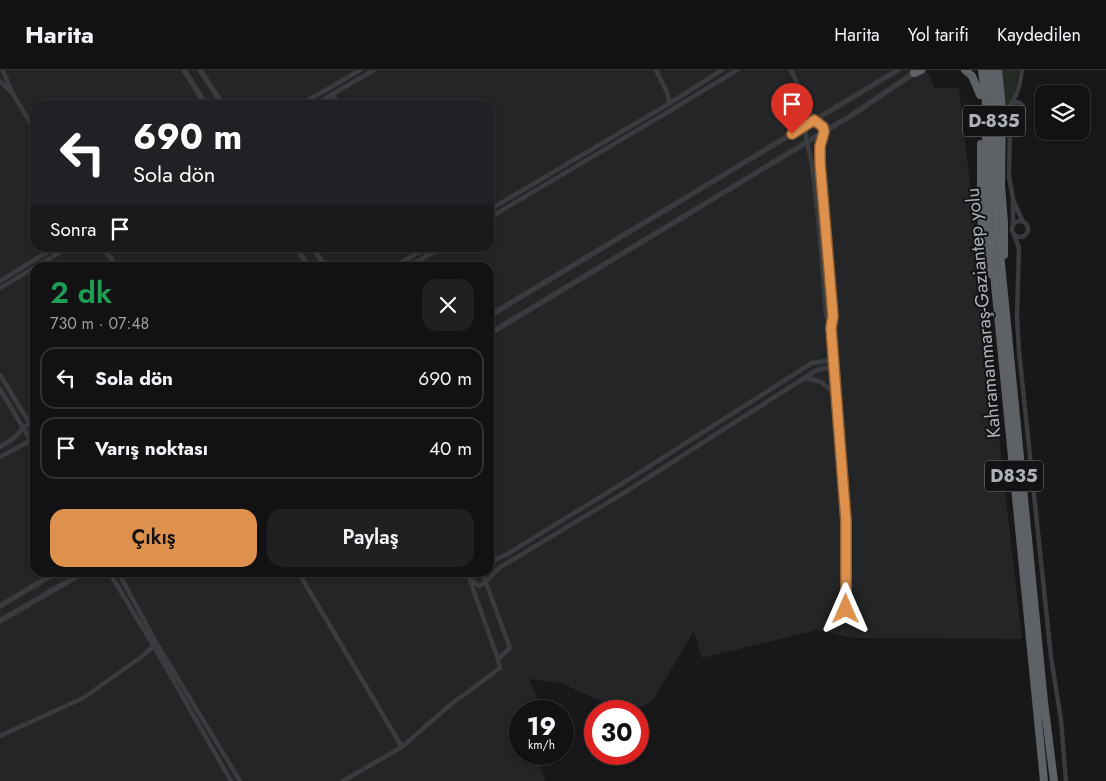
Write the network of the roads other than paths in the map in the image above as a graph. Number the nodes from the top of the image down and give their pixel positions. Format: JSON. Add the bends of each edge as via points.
{"nodes":[{"id":1,"x":184,"y":70,"type":"edge"},
{"id":2,"x":200,"y":70,"type":"edge"},
{"id":3,"x":360,"y":70,"type":"edge"},
{"id":4,"x":374,"y":70,"type":"edge"},
{"id":5,"x":656,"y":70,"type":"edge"},
{"id":6,"x":722,"y":70,"type":"edge"},
{"id":7,"x":737,"y":70,"type":"edge"},
{"id":8,"x":791,"y":70,"type":"edge"},
{"id":9,"x":898,"y":70,"type":"edge"},
{"id":10,"x":965,"y":70,"type":"edge"},
{"id":11,"x":977,"y":70,"type":"edge"},
{"id":12,"x":982,"y":70,"type":"edge"},
{"id":13,"x":990,"y":70,"type":"edge"},
{"id":14,"x":998,"y":70,"type":"edge"},
{"id":15,"x":1022,"y":70,"type":"edge"},
{"id":16,"x":918,"y":71,"type":"edge"},
{"id":17,"x":2,"y":72,"type":"edge"},
{"id":18,"x":0,"y":81,"type":"edge"},
{"id":19,"x":1020,"y":85,"type":"junction"},
{"id":20,"x":13,"y":94,"type":"junction"},
{"id":21,"x":332,"y":94,"type":"junction"},
{"id":22,"x":980,"y":95,"type":"junction"},
{"id":23,"x":203,"y":100,"type":"edge"},
{"id":24,"x":220,"y":100,"type":"edge"},
{"id":25,"x":309,"y":100,"type":"edge"},
{"id":26,"x":322,"y":100,"type":"edge"},
{"id":27,"x":336,"y":100,"type":"edge"},
{"id":28,"x":670,"y":103,"type":"junction"},
{"id":29,"x":1012,"y":103,"type":"junction"},
{"id":30,"x":1022,"y":105,"type":"junction"},
{"id":31,"x":673,"y":109,"type":"junction"},
{"id":32,"x":1010,"y":116,"type":"junction"},
{"id":33,"x":1018,"y":119,"type":"junction"},
{"id":34,"x":811,"y":122,"type":"junction"},
{"id":35,"x":30,"y":123,"type":"edge"},
{"id":36,"x":824,"y":132,"type":"junction"},
{"id":37,"x":1010,"y":135,"type":"junction"},
{"id":38,"x":807,"y":142,"type":"junction"},
{"id":39,"x":990,"y":171,"type":"junction"},
{"id":40,"x":553,"y":172,"type":"junction"},
{"id":41,"x":557,"y":178,"type":"junction"},
{"id":42,"x":1012,"y":198,"type":"junction"},
{"id":43,"x":494,"y":207,"type":"edge"},
{"id":44,"x":824,"y":212,"type":"junction"},
{"id":45,"x":817,"y":213,"type":"junction"},
{"id":46,"x":494,"y":215,"type":"edge"},
{"id":47,"x":1023,"y":222,"type":"junction"},
{"id":48,"x":1013,"y":225,"type":"junction"},
{"id":49,"x":1014,"y":236,"type":"junction"},
{"id":50,"x":1025,"y":236,"type":"junction"},
{"id":51,"x":1019,"y":248,"type":"junction"},
{"id":52,"x":47,"y":252,"type":"edge"},
{"id":53,"x":60,"y":252,"type":"edge"},
{"id":54,"x":105,"y":252,"type":"edge"},
{"id":55,"x":108,"y":252,"type":"edge"},
{"id":56,"x":419,"y":252,"type":"edge"},
{"id":57,"x":431,"y":252,"type":"edge"},
{"id":58,"x":110,"y":258,"type":"junction"},
{"id":59,"x":31,"y":262,"type":"edge"},
{"id":60,"x":43,"y":262,"type":"edge"},
{"id":61,"x":113,"y":262,"type":"edge"},
{"id":62,"x":402,"y":262,"type":"edge"},
{"id":63,"x":415,"y":262,"type":"edge"},
{"id":64,"x":30,"y":263,"type":"edge"},
{"id":65,"x":30,"y":270,"type":"edge"},
{"id":66,"x":1002,"y":272,"type":"junction"},
{"id":67,"x":5,"y":278,"type":"junction"},
{"id":68,"x":0,"y":281,"type":"edge"},
{"id":69,"x":8,"y":283,"type":"junction"},
{"id":70,"x":995,"y":284,"type":"junction"},
{"id":71,"x":0,"y":288,"type":"edge"},
{"id":72,"x":494,"y":313,"type":"edge"},
{"id":73,"x":831,"y":328,"type":"junction"},
{"id":74,"x":494,"y":331,"type":"edge"},
{"id":75,"x":834,"y":362,"type":"junction"},
{"id":76,"x":0,"y":375,"type":"edge"},
{"id":77,"x":806,"y":378,"type":"junction"},
{"id":78,"x":0,"y":389,"type":"edge"},
{"id":79,"x":837,"y":395,"type":"junction"},
{"id":80,"x":15,"y":400,"type":"junction"},
{"id":81,"x":9,"y":404,"type":"junction"},
{"id":82,"x":30,"y":423,"type":"joint"},
{"id":83,"x":23,"y":428,"type":"junction"},
{"id":84,"x":30,"y":436,"type":"edge"},
{"id":85,"x":30,"y":440,"type":"edge"},
{"id":86,"x":0,"y":447,"type":"edge"},
{"id":87,"x":0,"y":457,"type":"edge"},
{"id":88,"x":494,"y":560,"type":"edge"},
{"id":89,"x":494,"y":572,"type":"edge"},
{"id":90,"x":49,"y":577,"type":"edge"},
{"id":91,"x":75,"y":577,"type":"edge"},
{"id":92,"x":112,"y":577,"type":"edge"},
{"id":93,"x":121,"y":577,"type":"edge"},
{"id":94,"x":301,"y":577,"type":"edge"},
{"id":95,"x":484,"y":577,"type":"edge"},
{"id":96,"x":489,"y":577,"type":"edge"},
{"id":97,"x":470,"y":579,"type":"joint"},
{"id":98,"x":486,"y":583,"type":"junction"},
{"id":99,"x":0,"y":606,"type":"edge"},
{"id":100,"x":846,"y":609,"type":"dead end"},
{"id":101,"x":0,"y":620,"type":"edge"},
{"id":102,"x":155,"y":644,"type":"junction"},
{"id":103,"x":498,"y":659,"type":"junction"},
{"id":104,"x":0,"y":736,"type":"edge"},
{"id":105,"x":402,"y":747,"type":"junction"},
{"id":106,"x":231,"y":781,"type":"edge"},
{"id":107,"x":240,"y":781,"type":"edge"},
{"id":108,"x":343,"y":781,"type":"edge"},
{"id":109,"x":1044,"y":781,"type":"edge"},
{"id":110,"x":1054,"y":781,"type":"edge"},
{"id":111,"x":1066,"y":781,"type":"edge"}],
"edges":[{"from":1,"to":23,"type":"street"},
{"from":2,"to":24,"type":"street"},
{"from":3,"to":25,"type":"street"},
{"from":4,"to":21,"type":"street"},
{"from":5,"to":28,"type":"street"},
{"from":6,"to":28,"type":"street"},
{"from":7,"to":31,"type":"street"},
{"from":8,"to":34,"type":"street"},
{"from":9,"to":34,"type":"street"},
{"from":10,"to":22,"type":"highway","via":[[972,76]]},
{"from":11,"to":22,"type":"highway"},
{"from":12,"to":39,"type":"highway","name":"Kahramanmaraş-Gaziantep yolu","number":"D-835"},
{"from":13,"to":39,"type":"highway","name":"Kahramanmaraş-Gaziantep yolu","number":"D-835","via":[[994,102]]},
{"from":14,"to":66,"type":"highway","via":[[1003,127],[1001,186],[1005,243]]},
{"from":15,"to":19,"type":"street"},
{"from":16,"to":36,"type":"street"},
{"from":17,"to":20,"type":"street"},
{"from":18,"to":20,"type":"street"},
{"from":19,"to":29,"type":"street"},
{"from":19,"to":30,"type":"street"},
{"from":20,"to":35,"type":"street"},
{"from":21,"to":26,"type":"street"},
{"from":21,"to":27,"type":"street"},
{"from":22,"to":70,"type":"highway","via":[[983,247]]},
{"from":28,"to":31,"type":"street"},
{"from":28,"to":40,"type":"street"},
{"from":29,"to":30,"type":"street"},
{"from":29,"to":32,"type":"street","via":[[1008,108]]},
{"from":30,"to":33,"type":"street","via":[[1024,114]]},
{"from":31,"to":41,"type":"street"},
{"from":32,"to":33,"type":"street"},
{"from":32,"to":37,"type":"street"},
{"from":33,"to":37,"type":"street"},
{"from":34,"to":36,"type":"street","via":[[823,127]]},
{"from":34,"to":38,"type":"street","via":[[805,130]]},
{"from":34,"to":72,"type":"street"},
{"from":36,"to":38,"type":"street"},
{"from":36,"to":44,"type":"street","via":[[820,146]]},
{"from":37,"to":42,"type":"street"},
{"from":38,"to":45,"type":"street"},
{"from":38,"to":74,"type":"street"},
{"from":39,"to":66,"type":"highway","name":"Kahramanmaraş-Gaziantep yolu","number":"D835"},
{"from":39,"to":70,"type":"highway","name":"Kahramanmaraş-Gaziantep yolu","number":"D835","via":[[990,234]]},
{"from":40,"to":41,"type":"street"},
{"from":40,"to":43,"type":"street"},
{"from":41,"to":46,"type":"street"},
{"from":42,"to":47,"type":"street"},
{"from":42,"to":48,"type":"street"},
{"from":44,"to":45,"type":"street"},
{"from":44,"to":73,"type":"street","via":[[833,316]]},
{"from":45,"to":73,"type":"street","via":[[826,316]]},
{"from":47,"to":48,"type":"street"},
{"from":47,"to":50,"type":"street","via":[[1028,227]]},
{"from":48,"to":49,"type":"street"},
{"from":49,"to":50,"type":"street"},
{"from":49,"to":51,"type":"street"},
{"from":50,"to":51,"type":"street"},
{"from":51,"to":111,"type":"street","via":[[1019,350]]},
{"from":52,"to":59,"type":"street"},
{"from":53,"to":60,"type":"street"},
{"from":54,"to":58,"type":"street"},
{"from":55,"to":58,"type":"street"},
{"from":56,"to":62,"type":"street"},
{"from":57,"to":63,"type":"street"},
{"from":58,"to":61,"type":"street"},
{"from":64,"to":67,"type":"street"},
{"from":65,"to":69,"type":"street"},
{"from":66,"to":110,"type":"highway","name":"Kahramanmaraş-Gaziantep yolu","number":"D835"},
{"from":67,"to":68,"type":"street"},
{"from":67,"to":69,"type":"street"},
{"from":69,"to":71,"type":"street"},
{"from":70,"to":109,"type":"highway","name":"Kahramanmaraş-Gaziantep yolu","number":"D835"},
{"from":73,"to":75,"type":"street"},
{"from":75,"to":77,"type":"street"},
{"from":75,"to":79,"type":"street"},
{"from":75,"to":88,"type":"street","via":[[812,363]]},
{"from":76,"to":80,"type":"street"},
{"from":77,"to":79,"type":"street","via":[[821,382]]},
{"from":77,"to":89,"type":"street"},
{"from":78,"to":81,"type":"street"},
{"from":79,"to":100,"type":"street","via":[[846,521]]},
{"from":80,"to":81,"type":"street"},
{"from":80,"to":82,"type":"street"},
{"from":81,"to":83,"type":"street"},
{"from":82,"to":83,"type":"street"},
{"from":83,"to":84,"type":"street"},
{"from":83,"to":86,"type":"street","via":[[13,440]]},
{"from":85,"to":87,"type":"street"},
{"from":90,"to":99,"type":"street"},
{"from":91,"to":101,"type":"street"},
{"from":92,"to":102,"type":"street"},
{"from":93,"to":102,"type":"street"},
{"from":94,"to":105,"type":"street"},
{"from":95,"to":98,"type":"street"},
{"from":96,"to":98,"type":"street"},
{"from":97,"to":98,"type":"street","via":[[479,586]]},
{"from":97,"to":103,"type":"street"},
{"from":98,"to":103,"type":"street","via":[[510,648]]},
{"from":102,"to":104,"type":"street","via":[[83,698]]},
{"from":102,"to":106,"type":"street"},
{"from":102,"to":107,"type":"street"},
{"from":103,"to":105,"type":"street","via":[[500,668],[450,705]]},
{"from":105,"to":108,"type":"street"}]}
